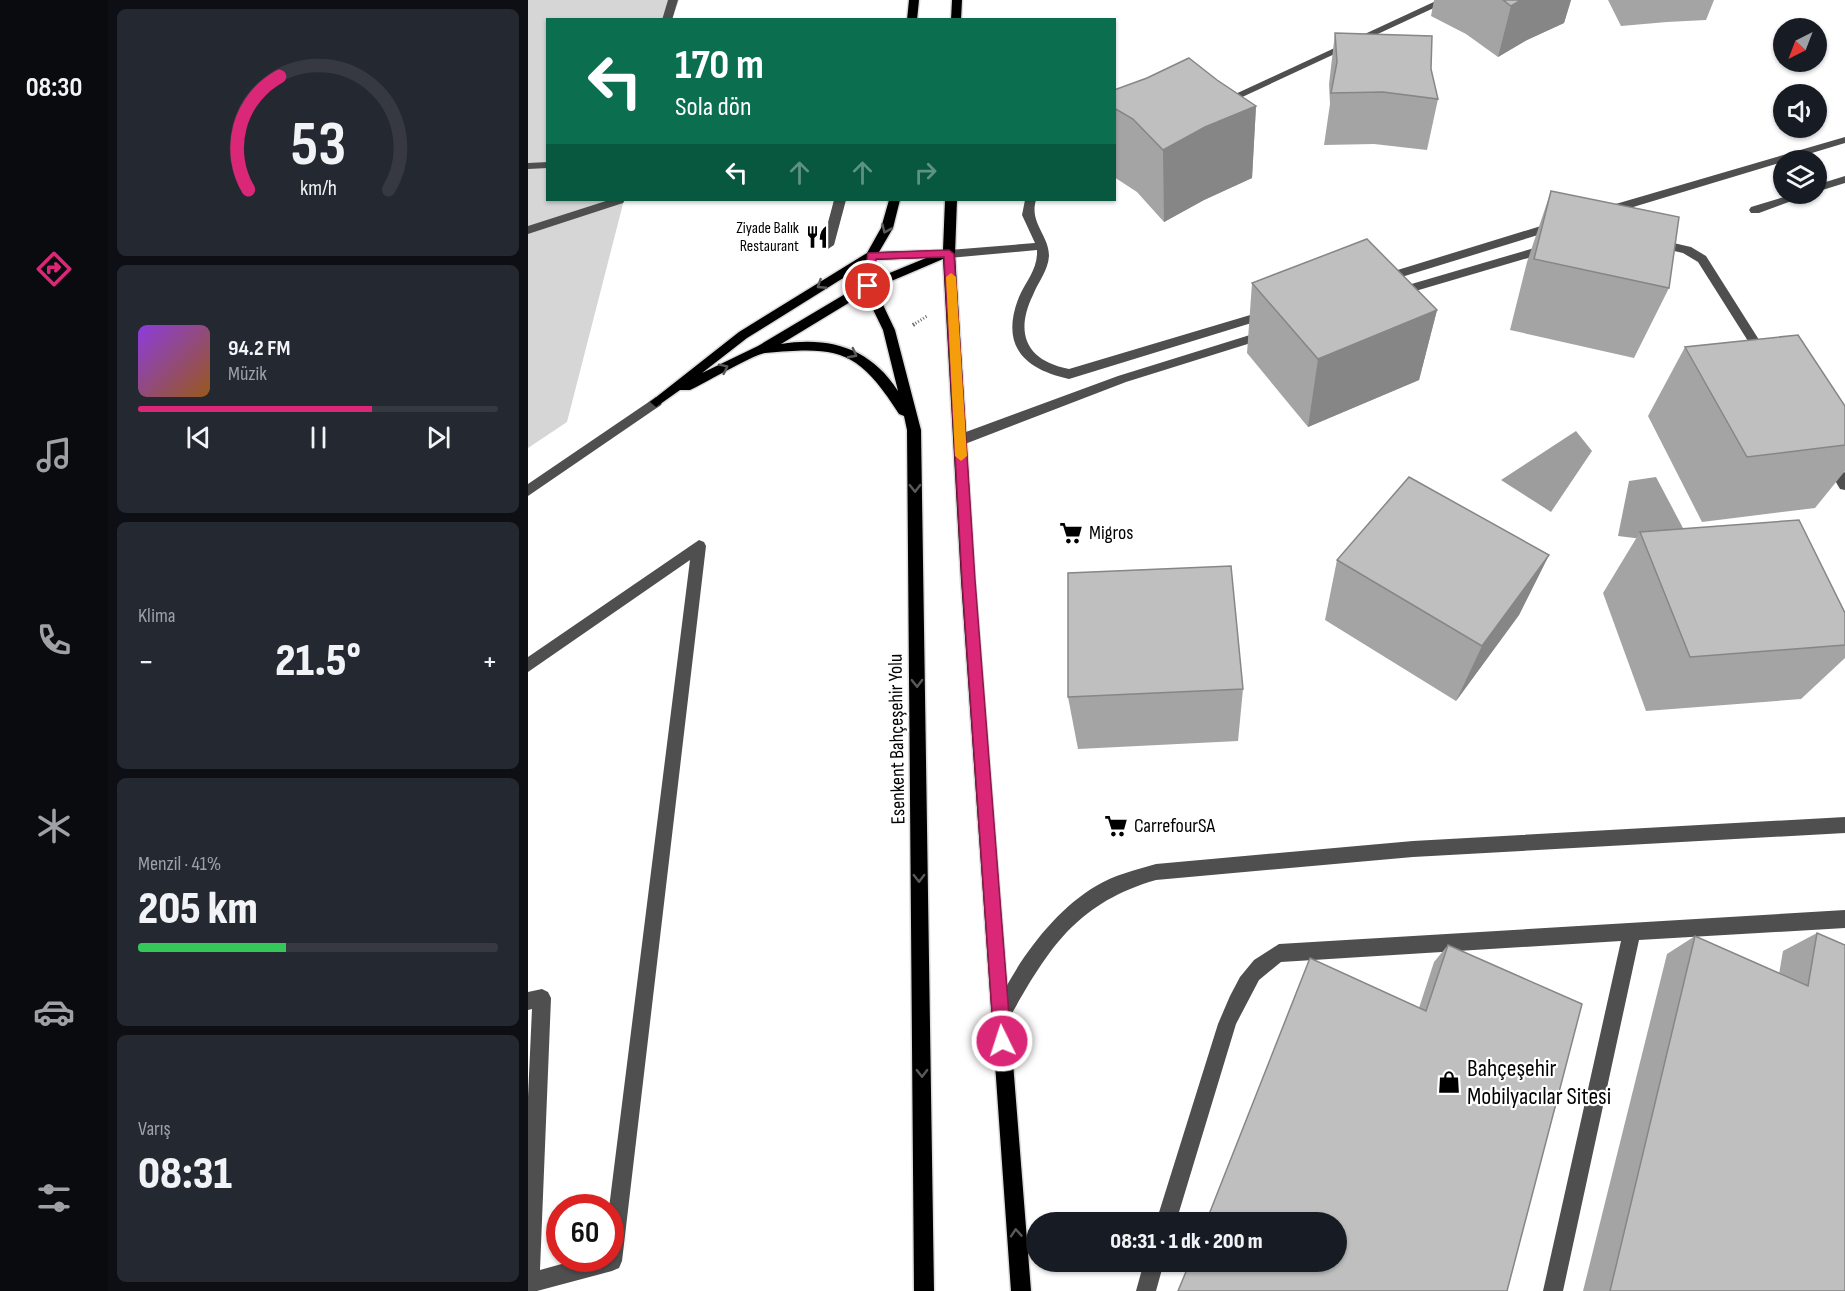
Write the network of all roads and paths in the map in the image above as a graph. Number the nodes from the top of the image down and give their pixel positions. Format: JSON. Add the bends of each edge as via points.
{"nodes":[{"id":1,"x":673,"y":0,"type":"edge"},
{"id":2,"x":914,"y":0,"type":"edge"},
{"id":3,"x":957,"y":0,"type":"edge"},
{"id":4,"x":1446,"y":0,"type":"edge"},
{"id":5,"x":668,"y":18,"type":"edge"},
{"id":6,"x":912,"y":18,"type":"edge"},
{"id":7,"x":956,"y":18,"type":"edge"},
{"id":8,"x":1207,"y":109,"type":"edge"},
{"id":9,"x":1845,"y":140,"type":"edge"},
{"id":10,"x":546,"y":165,"type":"edge"},
{"id":11,"x":528,"y":166,"type":"edge"},
{"id":12,"x":1841,"y":181,"type":"edge"},
{"id":13,"x":1845,"y":194,"type":"edge"},
{"id":14,"x":616,"y":201,"type":"edge"},
{"id":15,"x":840,"y":201,"type":"edge"},
{"id":16,"x":894,"y":201,"type":"edge"},
{"id":17,"x":951,"y":201,"type":"edge"},
{"id":18,"x":1030,"y":201,"type":"edge"},
{"id":19,"x":1773,"y":204,"type":"edge"},
{"id":20,"x":1755,"y":210,"type":"dead end"},
{"id":21,"x":1599,"y":213,"type":"edge"},
{"id":22,"x":1565,"y":223,"type":"edge"},
{"id":23,"x":528,"y":230,"type":"edge"},
{"id":24,"x":1639,"y":240,"type":"edge"},
{"id":25,"x":828,"y":244,"type":"dead end"},
{"id":26,"x":1557,"y":245,"type":"edge"},
{"id":27,"x":1042,"y":246,"type":"junction"},
{"id":28,"x":949,"y":254,"type":"junction"},
{"id":29,"x":871,"y":256,"type":"junction"},
{"id":30,"x":1373,"y":281,"type":"edge"},
{"id":31,"x":868,"y":286,"type":"junction"},
{"id":32,"x":1388,"y":296,"type":"edge"},
{"id":33,"x":1283,"y":309,"type":"edge"},
{"id":34,"x":1277,"y":330,"type":"edge"},
{"id":35,"x":755,"y":353,"type":"junction"},
{"id":36,"x":1770,"y":367,"type":"edge"},
{"id":37,"x":656,"y":402,"type":"junction"},
{"id":38,"x":914,"y":430,"type":"junction"},
{"id":39,"x":960,"y":440,"type":"junction"},
{"id":40,"x":1820,"y":445,"type":"edge"},
{"id":41,"x":1845,"y":485,"type":"edge"},
{"id":42,"x":528,"y":491,"type":"edge"},
{"id":43,"x":528,"y":665,"type":"edge"},
{"id":44,"x":1845,"y":825,"type":"edge"},
{"id":45,"x":1845,"y":919,"type":"edge"},
{"id":46,"x":1632,"y":932,"type":"junction"},
{"id":47,"x":528,"y":1001,"type":"edge"},
{"id":48,"x":1000,"y":1018,"type":"junction"},
{"id":49,"x":1169,"y":1212,"type":"edge"},
{"id":50,"x":1151,"y":1272,"type":"edge"},
{"id":51,"x":529,"y":1282,"type":"edge"},
{"id":52,"x":924,"y":1291,"type":"edge"},
{"id":53,"x":1021,"y":1291,"type":"edge"},
{"id":54,"x":1146,"y":1291,"type":"edge"},
{"id":55,"x":1553,"y":1291,"type":"edge"}],
"edges":[{"from":1,"to":5,"type":"street"},
{"from":2,"to":6,"type":"main road"},
{"from":3,"to":7,"type":"main road"},
{"from":4,"to":8,"type":"street"},
{"from":9,"to":21,"type":"street"},
{"from":10,"to":11,"type":"street"},
{"from":12,"to":13,"type":"street"},
{"from":14,"to":23,"type":"street"},
{"from":15,"to":25,"type":"street"},
{"from":16,"to":29,"type":"main road","one_way":true,"via":[[887,228]]},
{"from":17,"to":28,"type":"main road"},
{"from":18,"to":27,"type":"street","via":[[1028,220]]},
{"from":19,"to":20,"type":"street"},
{"from":22,"to":30,"type":"street"},
{"from":24,"to":36,"type":"street","via":[[1680,248],[1702,259]]},
{"from":26,"to":32,"type":"street"},
{"from":27,"to":28,"type":"street"},
{"from":27,"to":33,"type":"street","via":[[1042,264],[1021,309],[1019,336],[1026,355],[1044,369],[1069,374]]},
{"from":28,"to":29,"type":"main road"},
{"from":28,"to":31,"type":"main road"},
{"from":28,"to":39,"type":"main road"},
{"from":29,"to":31,"type":"main road"},
{"from":29,"to":37,"type":"main road","one_way":true,"via":[[743,335]]},
{"from":31,"to":35,"type":"main road"},
{"from":31,"to":38,"type":"main road","name":"Esenkent Bahçeşehir Yolu","via":[[889,330]]},
{"from":34,"to":39,"type":"street","via":[[1122,379]]},
{"from":37,"to":35,"type":"main road","one_way":true},
{"from":35,"to":38,"type":"main road","one_way":true,"via":[[808,344],[852,353],[888,385]]},
{"from":37,"to":42,"type":"street"},
{"from":38,"to":52,"type":"main road","name":"Esenkent Bahçeşehir Yolu","one_way":true},
{"from":39,"to":48,"type":"main road"},
{"from":40,"to":41,"type":"street"},
{"from":43,"to":51,"type":"street","via":[[699,546],[612,1261]]},
{"from":44,"to":48,"type":"street","via":[[1413,849],[1156,872],[1125,881],[1092,898],[1071,915],[1047,940]]},
{"from":45,"to":46,"type":"street"},
{"from":46,"to":49,"type":"street","via":[[1279,953],[1264,960],[1250,976],[1227,1024]]},
{"from":46,"to":55,"type":"street"},
{"from":47,"to":51,"type":"street","via":[[542,998]]},
{"from":53,"to":48,"type":"main road","one_way":true},
{"from":50,"to":54,"type":"street"}]}
